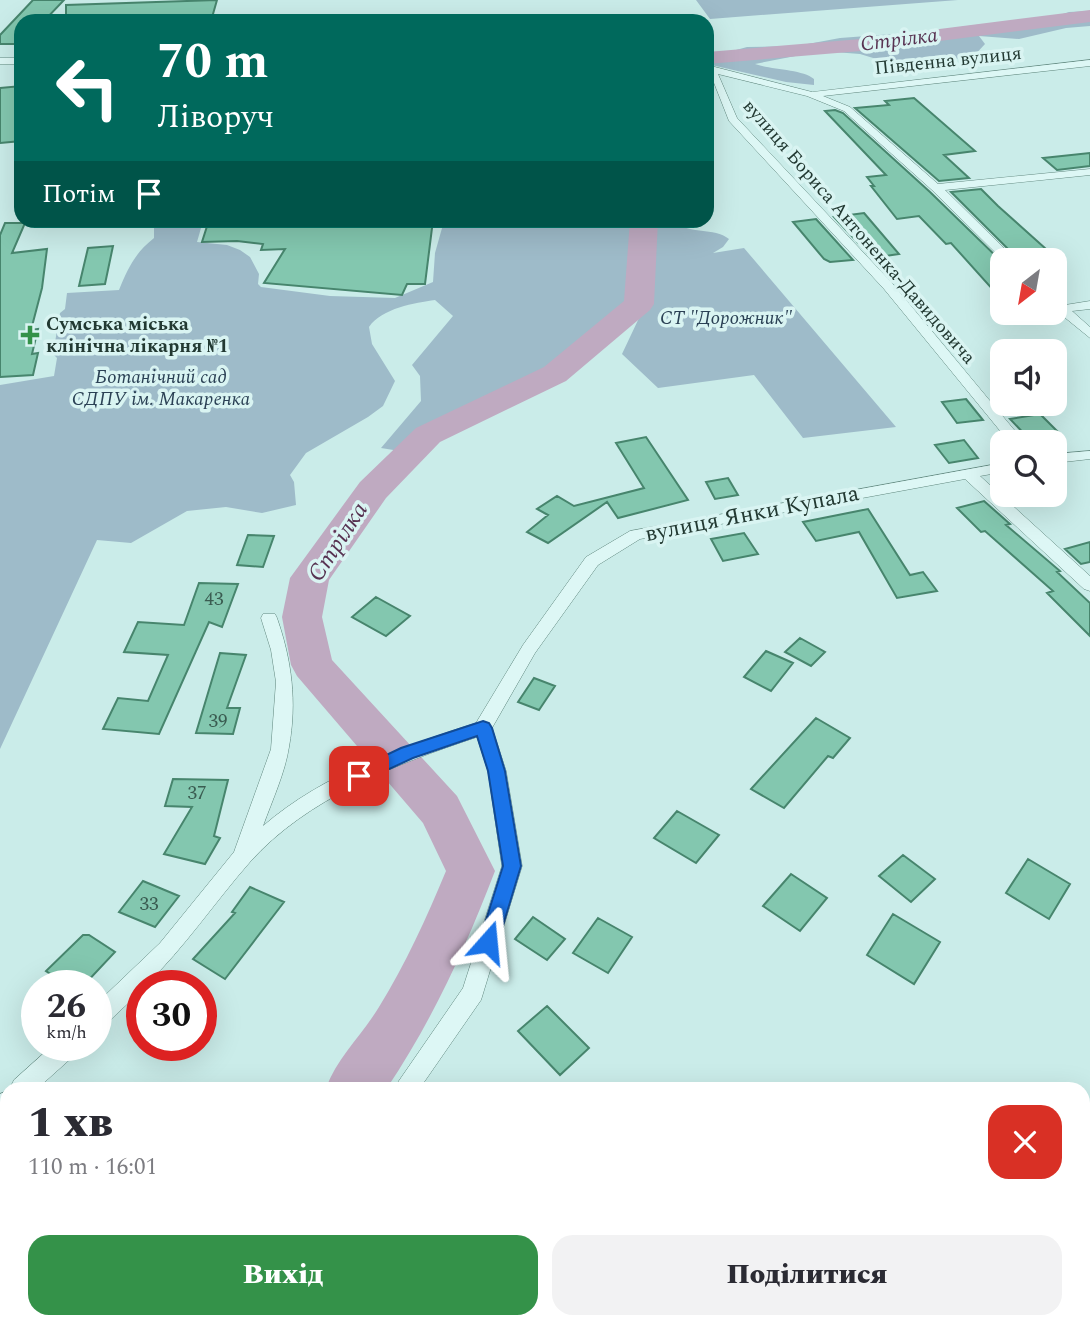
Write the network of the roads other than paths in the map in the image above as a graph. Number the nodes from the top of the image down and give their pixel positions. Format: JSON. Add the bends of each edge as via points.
{"nodes":[{"id":1,"x":1090,"y":63,"type":"edge"},
{"id":2,"x":714,"y":70,"type":"edge"},
{"id":3,"x":714,"y":78,"type":"edge"},
{"id":4,"x":810,"y":94,"type":"junction"},
{"id":5,"x":1090,"y":172,"type":"edge"},
{"id":6,"x":936,"y":188,"type":"junction"},
{"id":7,"x":998,"y":248,"type":"edge"},
{"id":8,"x":1090,"y":305,"type":"edge"},
{"id":9,"x":1068,"y":306,"type":"edge"},
{"id":10,"x":1068,"y":314,"type":"edge"},
{"id":11,"x":1090,"y":334,"type":"edge"},
{"id":12,"x":1007,"y":430,"type":"edge"},
{"id":13,"x":1090,"y":454,"type":"edge"},
{"id":14,"x":1067,"y":457,"type":"edge"},
{"id":15,"x":990,"y":469,"type":"edge"},
{"id":16,"x":968,"y":473,"type":"junction"},
{"id":17,"x":1090,"y":585,"type":"edge"},
{"id":18,"x":269,"y":618,"type":"dead end"},
{"id":19,"x":483,"y":728,"type":"junction"},
{"id":20,"x":243,"y":856,"type":"junction"},
{"id":21,"x":112,"y":1004,"type":"edge"},
{"id":22,"x":52,"y":1061,"type":"edge"},
{"id":23,"x":29,"y":1082,"type":"edge"},
{"id":24,"x":410,"y":1082,"type":"edge"}],
"edges":[{"from":1,"to":4,"type":"street","name":"Південна вулиця"},
{"from":2,"to":4,"type":"street"},
{"from":3,"to":12,"type":"street","name":"вулиця Бориса Антоненка-Давидовича","via":[[732,119],[888,286]]},
{"from":4,"to":6,"type":"street","via":[[847,109]]},
{"from":5,"to":6,"type":"street"},
{"from":6,"to":7,"type":"street"},
{"from":8,"to":9,"type":"street"},
{"from":10,"to":11,"type":"street"},
{"from":13,"to":14,"type":"street"},
{"from":15,"to":16,"type":"street","name":"вулиця Янки Купала"},
{"from":16,"to":17,"type":"street"},
{"from":16,"to":19,"type":"street","name":"вулиця Янки Купала","via":[[636,535],[592,561],[529,649]]},
{"from":18,"to":20,"type":"street","via":[[285,682],[280,749]]},
{"from":19,"to":20,"type":"street","via":[[407,753],[298,807]]},
{"from":19,"to":24,"type":"street","via":[[496,771],[512,866],[473,993]]},
{"from":20,"to":21,"type":"street","via":[[168,950]]},
{"from":22,"to":23,"type":"street"}]}
